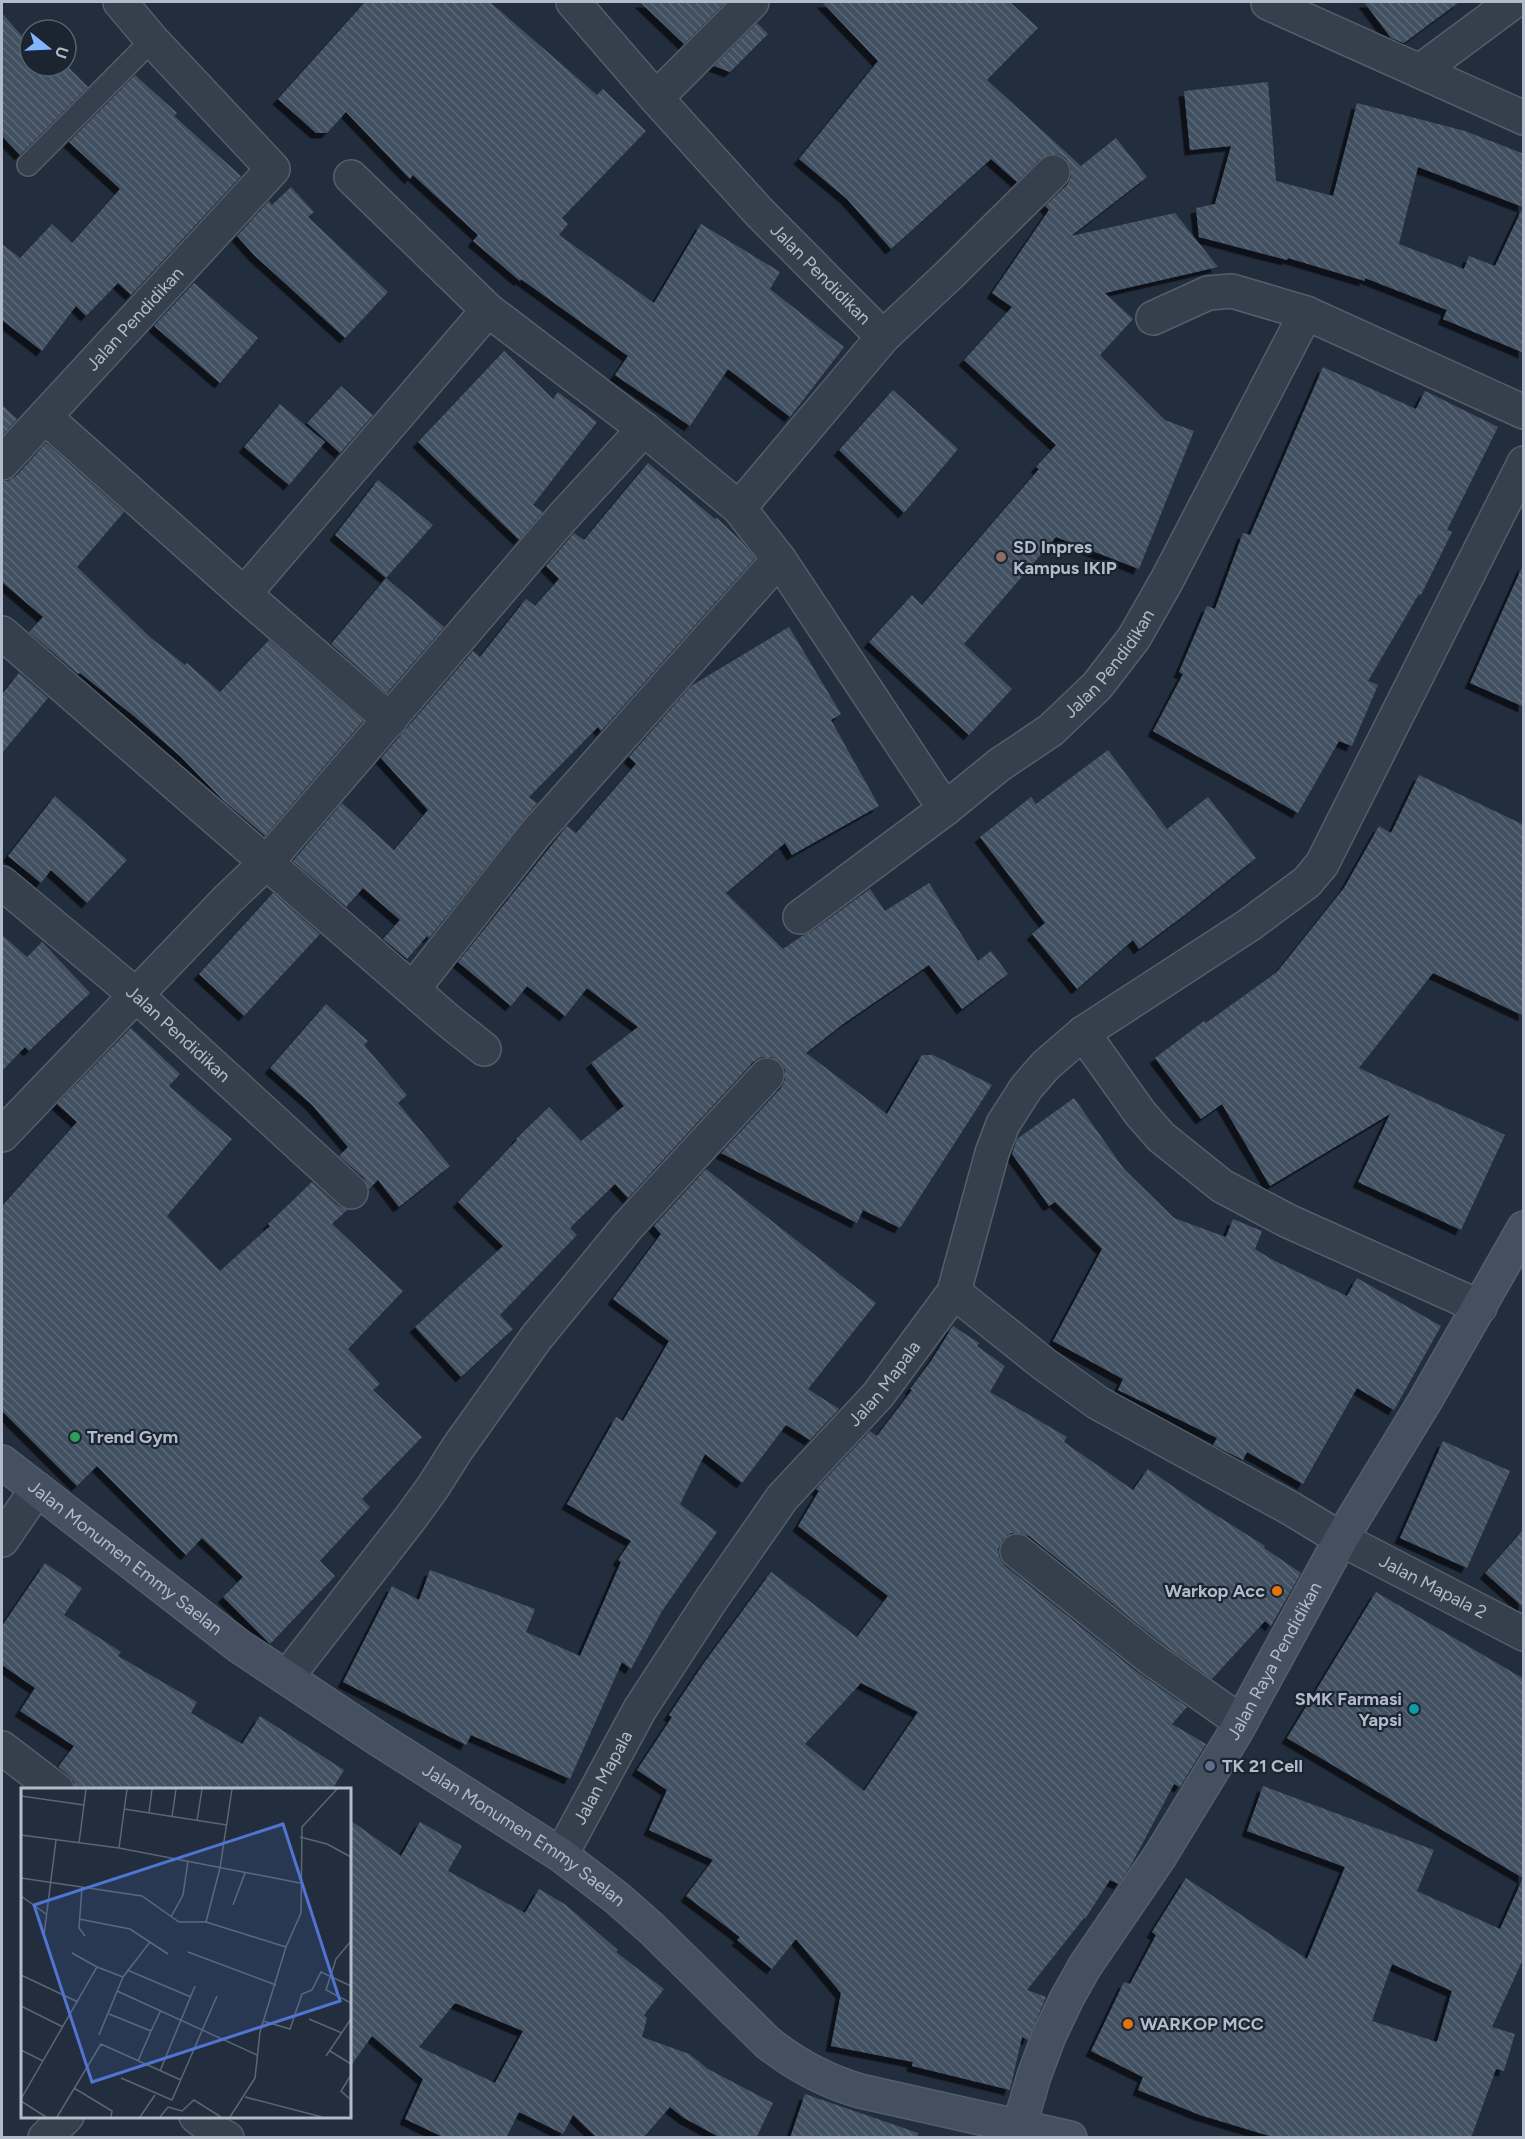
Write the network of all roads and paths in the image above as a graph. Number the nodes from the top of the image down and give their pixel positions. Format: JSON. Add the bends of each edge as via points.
{"nodes":[{"id":1,"x":120,"y":2,"type":"edge"},
{"id":2,"x":573,"y":2,"type":"edge"},
{"id":3,"x":752,"y":2,"type":"edge"},
{"id":4,"x":1513,"y":2,"type":"edge"},
{"id":5,"x":1268,"y":3,"type":"dead end"},
{"id":6,"x":152,"y":40,"type":"junction"},
{"id":7,"x":1420,"y":71,"type":"junction"},
{"id":8,"x":656,"y":98,"type":"junction"},
{"id":9,"x":1524,"y":118,"type":"edge"},
{"id":10,"x":28,"y":165,"type":"dead end"},
{"id":11,"x":1053,"y":172,"type":"dead end"},
{"id":12,"x":351,"y":177,"type":"dead end"},
{"id":13,"x":488,"y":310,"type":"junction"},
{"id":14,"x":1306,"y":313,"type":"junction"},
{"id":15,"x":1153,"y":318,"type":"dead end"},
{"id":16,"x":883,"y":337,"type":"junction"},
{"id":17,"x":1524,"y":411,"type":"edge"},
{"id":18,"x":45,"y":417,"type":"junction"},
{"id":19,"x":644,"y":429,"type":"junction"},
{"id":20,"x":2,"y":463,"type":"edge"},
{"id":21,"x":1524,"y":463,"type":"edge"},
{"id":22,"x":739,"y":508,"type":"junction"},
{"id":23,"x":779,"y":559,"type":"junction"},
{"id":24,"x":244,"y":594,"type":"junction"},
{"id":25,"x":2,"y":633,"type":"edge"},
{"id":26,"x":390,"y":720,"type":"junction"},
{"id":27,"x":945,"y":809,"type":"junction"},
{"id":28,"x":267,"y":862,"type":"junction"},
{"id":29,"x":2,"y":883,"type":"edge"},
{"id":30,"x":800,"y":917,"type":"dead end"},
{"id":31,"x":413,"y":989,"type":"junction"},
{"id":32,"x":137,"y":996,"type":"junction"},
{"id":33,"x":1083,"y":1033,"type":"junction"},
{"id":34,"x":484,"y":1049,"type":"dead end"},
{"id":35,"x":767,"y":1075,"type":"dead end"},
{"id":36,"x":2,"y":1135,"type":"edge"},
{"id":37,"x":351,"y":1192,"type":"dead end"},
{"id":38,"x":1524,"y":1228,"type":"edge"},
{"id":39,"x":954,"y":1292,"type":"junction"},
{"id":40,"x":1480,"y":1307,"type":"junction"},
{"id":41,"x":2,"y":1462,"type":"edge"},
{"id":42,"x":37,"y":1489,"type":"junction"},
{"id":43,"x":1341,"y":1539,"type":"junction"},
{"id":44,"x":2,"y":1540,"type":"edge"},
{"id":45,"x":1017,"y":1551,"type":"dead end"},
{"id":46,"x":1524,"y":1635,"type":"edge"},
{"id":47,"x":287,"y":1677,"type":"junction"},
{"id":48,"x":1241,"y":1722,"type":"junction"},
{"id":49,"x":2,"y":1748,"type":"edge"},
{"id":50,"x":54,"y":1788,"type":"edge"},
{"id":51,"x":561,"y":1855,"type":"junction"},
{"id":52,"x":65,"y":2118,"type":"edge"},
{"id":53,"x":1019,"y":2127,"type":"junction"},
{"id":54,"x":45,"y":2138,"type":"edge"},
{"id":55,"x":1070,"y":2138,"type":"edge"}],
"edges":[{"from":1,"to":6,"type":"street"},
{"from":2,"to":8,"type":"street","name":"Jalan Pendidikan"},
{"from":3,"to":8,"type":"street"},
{"from":4,"to":7,"type":"street"},
{"from":5,"to":7,"type":"street"},
{"from":6,"to":10,"type":"lane"},
{"from":6,"to":18,"type":"street","name":"Jalan Pendidikan","via":[[270,170]]},
{"from":7,"to":9,"type":"street"},
{"from":8,"to":16,"type":"street","name":"Jalan Pendidikan","via":[[758,212]]},
{"from":11,"to":16,"type":"street"},
{"from":12,"to":13,"type":"street"},
{"from":13,"to":19,"type":"street"},
{"from":13,"to":24,"type":"street"},
{"from":14,"to":15,"type":"street","via":[[1222,291],[1208,293]]},
{"from":14,"to":17,"type":"street"},
{"from":14,"to":27,"type":"street","name":"Jalan Pendidikan","via":[[1134,638],[1074,711]]},
{"from":16,"to":22,"type":"street","name":"Jalan Pendidikan"},
{"from":18,"to":20,"type":"street","name":"Jalan Pendidikan"},
{"from":18,"to":24,"type":"street"},
{"from":19,"to":22,"type":"street"},
{"from":19,"to":26,"type":"street","via":[[562,518]]},
{"from":21,"to":33,"type":"street","via":[[1322,864],[1307,882],[1249,925]]},
{"from":22,"to":23,"type":"street"},
{"from":23,"to":27,"type":"street"},
{"from":23,"to":31,"type":"street","via":[[535,834]]},
{"from":24,"to":26,"type":"street"},
{"from":25,"to":28,"type":"street"},
{"from":26,"to":28,"type":"street"},
{"from":27,"to":30,"type":"street","name":"Jalan Pendidikan"},
{"from":28,"to":31,"type":"street"},
{"from":28,"to":32,"type":"street"},
{"from":29,"to":32,"type":"street","name":"Jalan Pendidikan"},
{"from":31,"to":34,"type":"street"},
{"from":32,"to":36,"type":"street"},
{"from":32,"to":37,"type":"street","name":"Jalan Pendidikan"},
{"from":33,"to":39,"type":"street","via":[[1046,1065],[1003,1124]]},
{"from":33,"to":40,"type":"street","via":[[1161,1137],[1222,1186],[1288,1221]]},
{"from":35,"to":47,"type":"street","via":[[627,1227],[536,1338],[409,1520]]},
{"from":38,"to":40,"type":"street","name":"Jalan Raya Pendidikan"},
{"from":39,"to":43,"type":"street","via":[[1098,1402]]},
{"from":39,"to":51,"type":"street","name":"Jalan Mapala","via":[[878,1395],[782,1498],[640,1710]]},
{"from":40,"to":43,"type":"street","name":"Jalan Raya Pendidikan"},
{"from":41,"to":42,"type":"street","name":"Jalan Monumen Emmy Saelan"},
{"from":42,"to":44,"type":"street"},
{"from":42,"to":47,"type":"street","name":"Jalan Monumen Emmy Saelan","via":[[239,1646]]},
{"from":43,"to":46,"type":"street","name":"Jalan Mapala 2"},
{"from":43,"to":48,"type":"street","name":"Jalan Raya Pendidikan"},
{"from":45,"to":48,"type":"street","via":[[1149,1657]]},
{"from":47,"to":51,"type":"street","name":"Jalan Monumen Emmy Saelan"},
{"from":48,"to":53,"type":"street","name":"Jalan Raya Pendidikan","via":[[1067,1998],[1042,2056]]},
{"from":49,"to":50,"type":"street"},
{"from":51,"to":53,"type":"street","name":"Jalan Monumen Emmy Saelan","via":[[651,1928],[789,2060],[852,2089]]},
{"from":52,"to":54,"type":"street"},
{"from":53,"to":55,"type":"street","name":"Jalan Monumen Emmy Saelan"}]}
